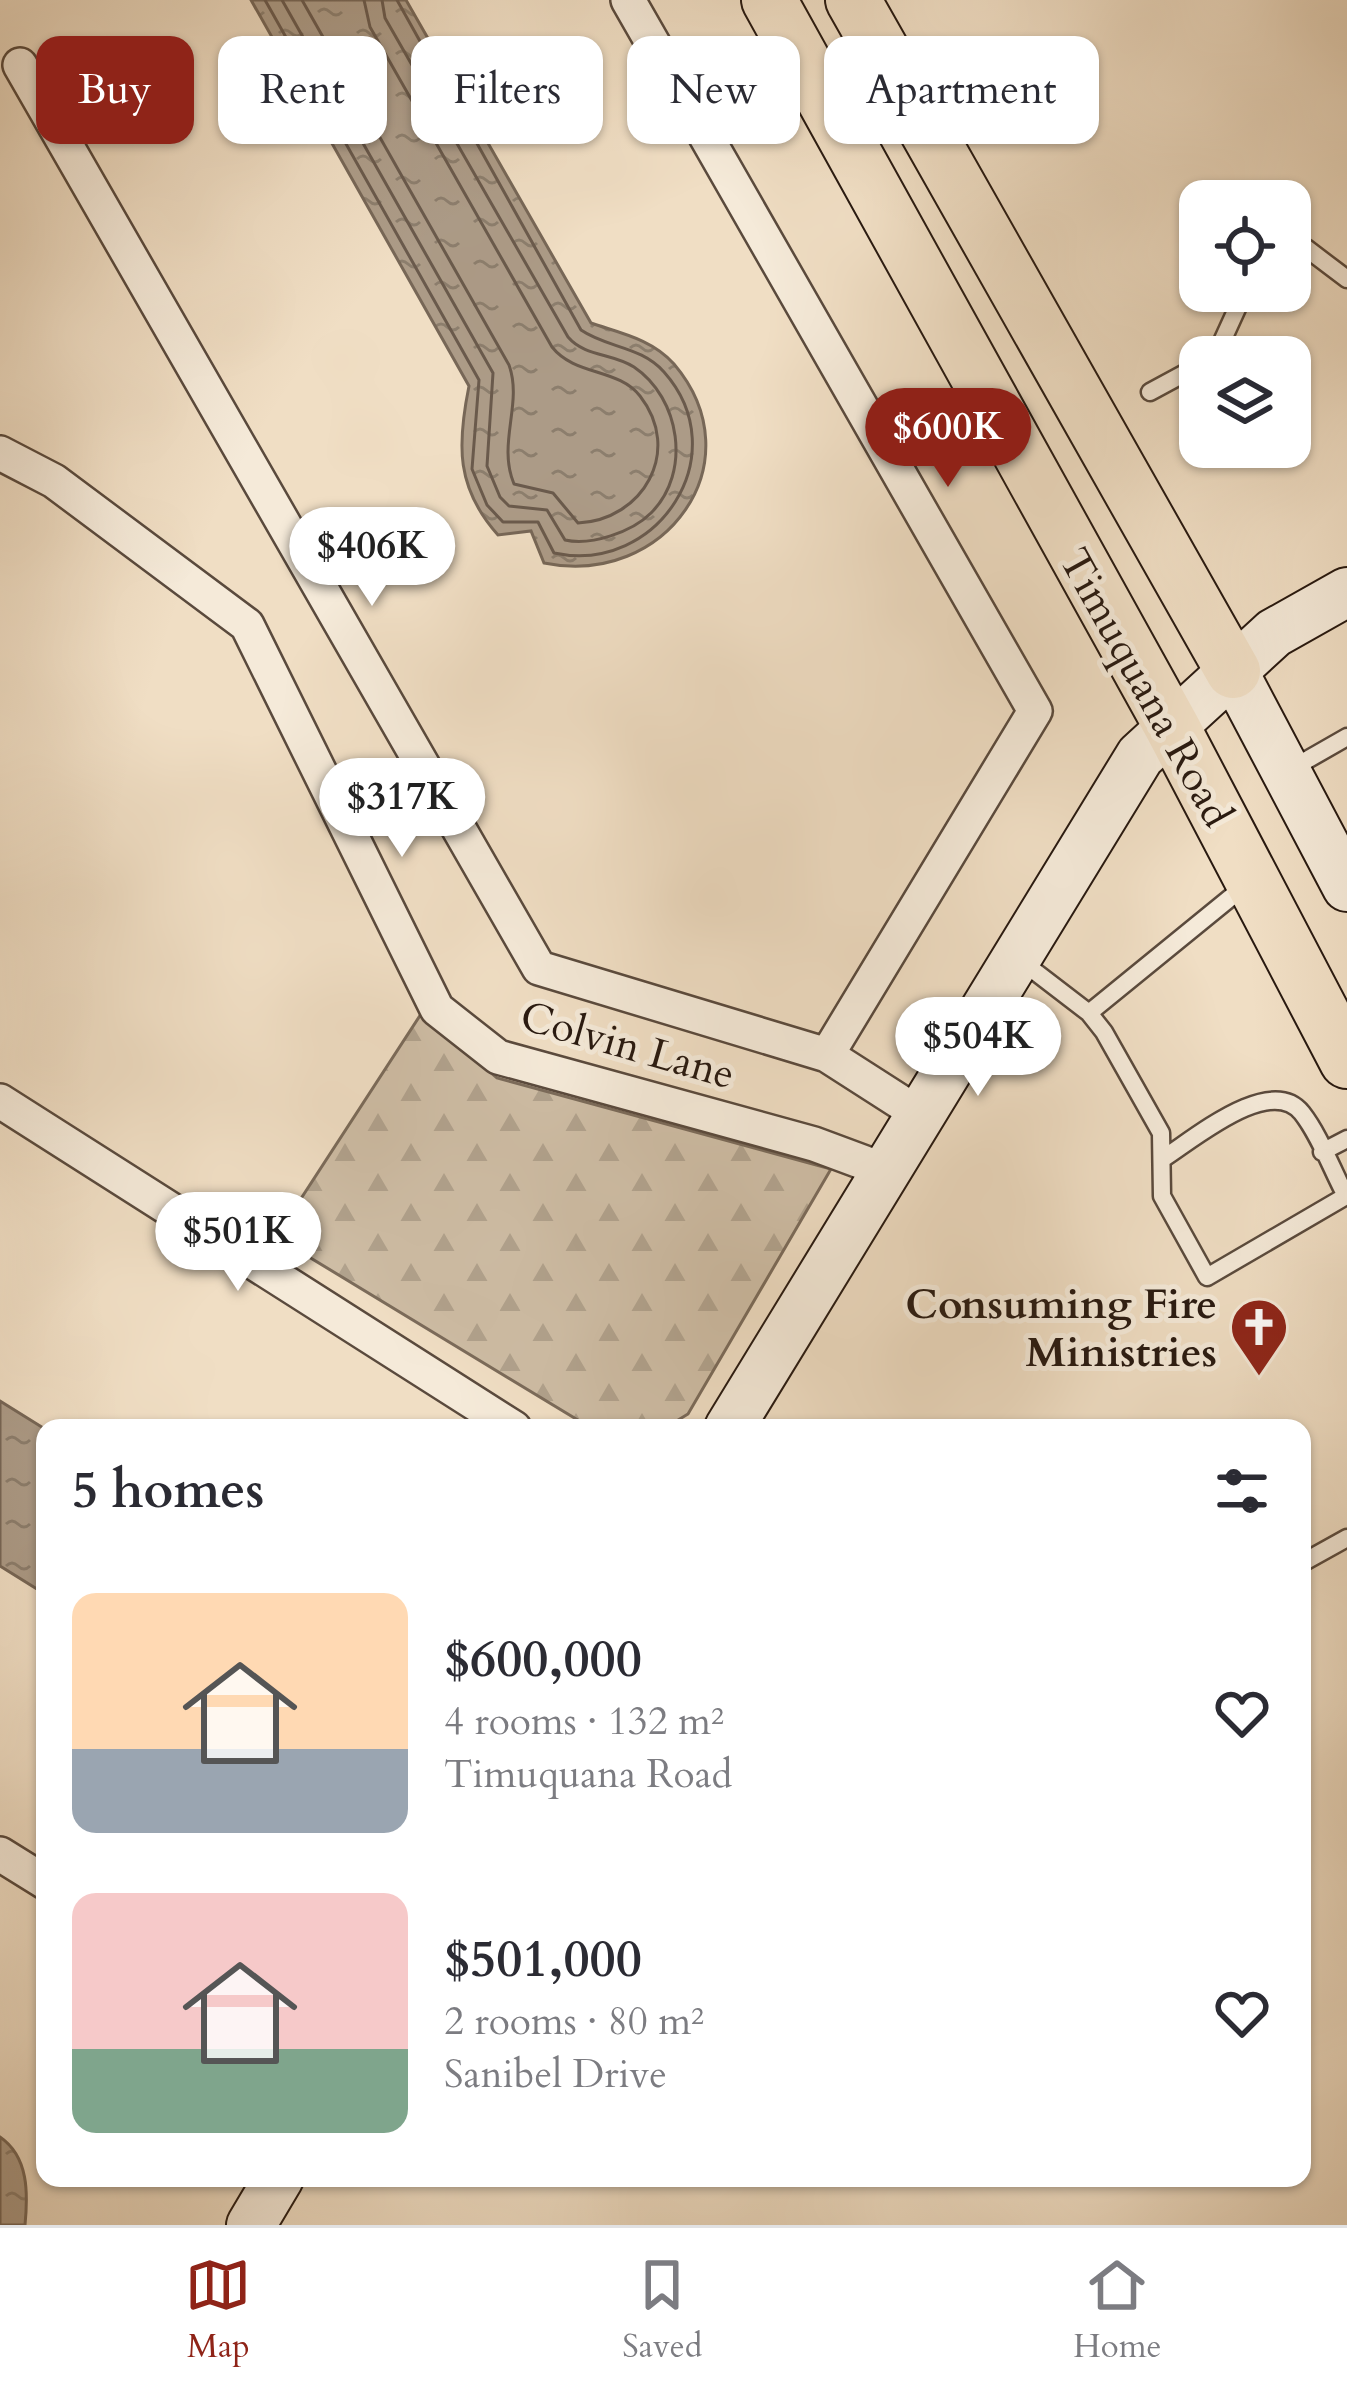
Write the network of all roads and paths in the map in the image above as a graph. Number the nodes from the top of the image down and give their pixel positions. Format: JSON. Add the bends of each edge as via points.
{"nodes":[{"id":1,"x":628,"y":0,"type":"edge"},
{"id":2,"x":769,"y":0,"type":"edge"},
{"id":3,"x":853,"y":0,"type":"edge"},
{"id":4,"x":20,"y":65,"type":"dead end"},
{"id":5,"x":1311,"y":252,"type":"edge"},
{"id":6,"x":1347,"y":279,"type":"edge"},
{"id":7,"x":1179,"y":376,"type":"edge"},
{"id":8,"x":1150,"y":392,"type":"dead end"},
{"id":9,"x":0,"y":453,"type":"edge"},
{"id":10,"x":1347,"y":592,"type":"edge"},
{"id":11,"x":1233,"y":671,"type":"junction"},
{"id":12,"x":1172,"y":727,"type":"junction"},
{"id":13,"x":1347,"y":736,"type":"edge"},
{"id":14,"x":1286,"y":772,"type":"junction"},
{"id":15,"x":1340,"y":855,"type":"edge"},
{"id":16,"x":1253,"y":880,"type":"junction"},
{"id":17,"x":1016,"y":957,"type":"junction"},
{"id":18,"x":1089,"y":1013,"type":"junction"},
{"id":19,"x":827,"y":1055,"type":"junction"},
{"id":20,"x":1347,"y":1061,"type":"edge"},
{"id":21,"x":0,"y":1101,"type":"edge"},
{"id":22,"x":919,"y":1114,"type":"junction"},
{"id":23,"x":1347,"y":1139,"type":"edge"},
{"id":24,"x":1322,"y":1152,"type":"junction"},
{"id":25,"x":1163,"y":1157,"type":"junction"},
{"id":26,"x":884,"y":1170,"type":"junction"},
{"id":27,"x":500,"y":1419,"type":"edge"},
{"id":28,"x":735,"y":1419,"type":"edge"},
{"id":29,"x":1347,"y":1538,"type":"edge"},
{"id":30,"x":1311,"y":1558,"type":"edge"},
{"id":31,"x":0,"y":1854,"type":"edge"},
{"id":32,"x":36,"y":1876,"type":"edge"},
{"id":33,"x":274,"y":2187,"type":"edge"},
{"id":34,"x":251,"y":2225,"type":"edge"}],
"edges":[{"from":1,"to":19,"type":"street","via":[[1035,711]]},
{"from":2,"to":12,"type":"main road","name":"Timuquana Road"},
{"from":3,"to":11,"type":"main road","name":"Timuquana Road"},
{"from":4,"to":19,"type":"street","via":[[539,968]]},
{"from":5,"to":6,"type":"lane"},
{"from":7,"to":8,"type":"lane"},
{"from":9,"to":26,"type":"street","name":"Colvin Lane","via":[[54,482],[247,625],[437,1009],[498,1057]]},
{"from":10,"to":11,"type":"street","via":[[1274,633]]},
{"from":11,"to":12,"type":"street"},
{"from":11,"to":14,"type":"street","name":"Timuquana Road"},
{"from":12,"to":16,"type":"main road","name":"Timuquana Road"},
{"from":12,"to":17,"type":"street","via":[[1140,756]]},
{"from":13,"to":14,"type":"lane"},
{"from":14,"to":15,"type":"street","name":"Timuquana Road"},
{"from":16,"to":18,"type":"lane"},
{"from":16,"to":20,"type":"main road","name":"Timuquana Road"},
{"from":17,"to":18,"type":"lane"},
{"from":17,"to":22,"type":"street"},
{"from":18,"to":25,"type":"lane","via":[[1161,1133]]},
{"from":19,"to":22,"type":"street"},
{"from":21,"to":27,"type":"street"},
{"from":22,"to":26,"type":"street"},
{"from":23,"to":24,"type":"lane"},
{"from":24,"to":25,"type":"lane","via":[[1301,1112],[1283,1099],[1259,1100]]},
{"from":24,"to":25,"type":"lane","via":[[1346,1196],[1208,1277],[1162,1196]]},
{"from":26,"to":28,"type":"street"},
{"from":29,"to":30,"type":"lane"},
{"from":31,"to":32,"type":"street"},
{"from":33,"to":34,"type":"street"}]}
